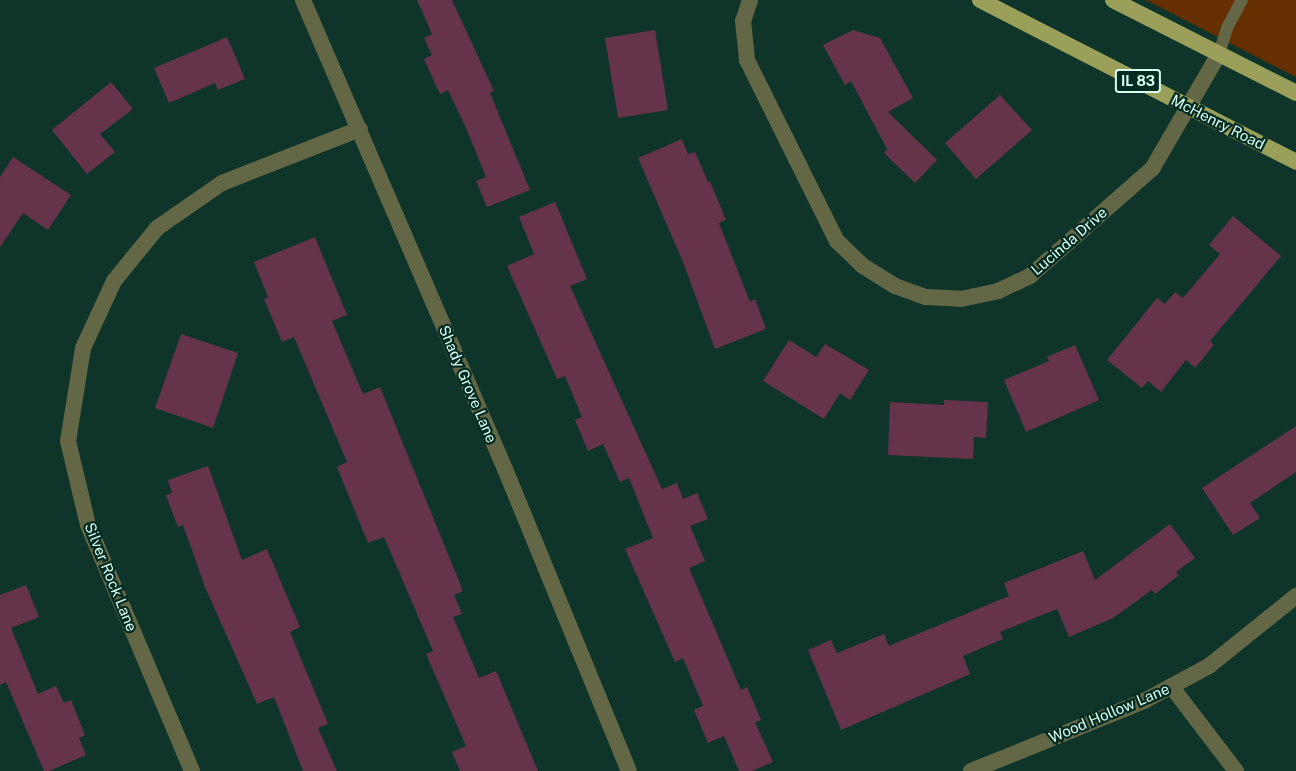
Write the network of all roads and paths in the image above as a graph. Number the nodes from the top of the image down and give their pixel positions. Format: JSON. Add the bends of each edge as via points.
{"nodes":[{"id":1,"x":303,"y":0,"type":"edge"},
{"id":2,"x":750,"y":0,"type":"edge"},
{"id":3,"x":980,"y":0,"type":"edge"},
{"id":4,"x":1113,"y":0,"type":"edge"},
{"id":5,"x":1242,"y":0,"type":"edge"},
{"id":6,"x":1219,"y":54,"type":"junction"},
{"id":7,"x":1296,"y":93,"type":"edge"},
{"id":8,"x":1188,"y":107,"type":"junction"},
{"id":9,"x":360,"y":129,"type":"junction"},
{"id":10,"x":1296,"y":162,"type":"edge"},
{"id":11,"x":1296,"y":596,"type":"edge"},
{"id":12,"x":1171,"y":686,"type":"junction"},
{"id":13,"x":192,"y":771,"type":"edge"},
{"id":14,"x":629,"y":771,"type":"edge"},
{"id":15,"x":971,"y":771,"type":"edge"},
{"id":16,"x":1236,"y":771,"type":"edge"}],
"edges":[{"from":1,"to":9,"type":"street","name":"Shady Grove Lane"},
{"from":2,"to":8,"type":"street","name":"Lucinda Drive","via":[[743,21],[747,60],[837,241],[863,266],[896,286],[926,297],[961,299],[998,291],[1030,276],[1152,169]]},
{"from":3,"to":8,"type":"main road","name":"McHenry Road","number":"IL 83"},
{"from":4,"to":6,"type":"main road"},
{"from":5,"to":6,"type":"lane"},
{"from":6,"to":7,"type":"main road"},
{"from":6,"to":8,"type":"street","name":"Lucinda Drive"},
{"from":8,"to":10,"type":"main road","name":"McHenry Road","number":"IL 83"},
{"from":9,"to":13,"type":"street","name":"Silver Rock Lane","via":[[222,183],[157,228],[114,281],[83,348],[68,441],[88,525]]},
{"from":9,"to":14,"type":"street","name":"Shady Grove Lane"},
{"from":11,"to":12,"type":"street","name":"Wood Hollow Lane","via":[[1209,666]]},
{"from":12,"to":15,"type":"street","name":"Wood Hollow Lane","via":[[1144,701]]},
{"from":12,"to":16,"type":"street"}]}
